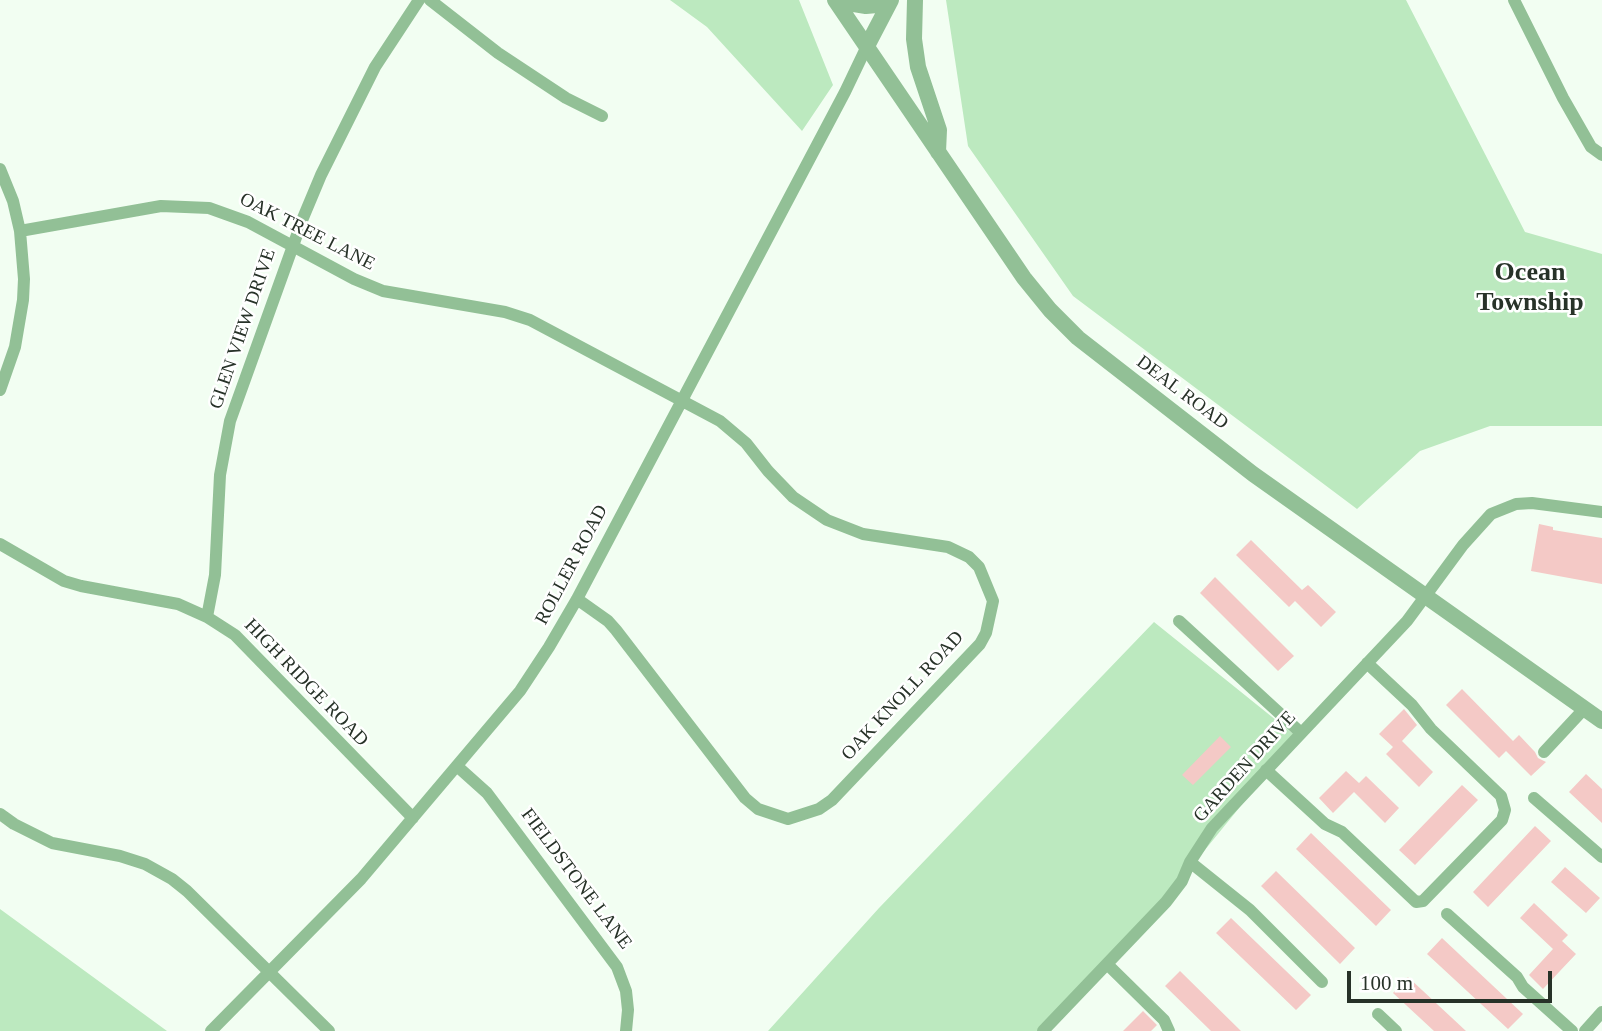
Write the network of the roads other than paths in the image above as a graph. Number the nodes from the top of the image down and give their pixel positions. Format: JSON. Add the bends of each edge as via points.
{"nodes":[{"id":1,"x":419,"y":0,"type":"edge"},
{"id":2,"x":430,"y":0,"type":"edge"},
{"id":3,"x":915,"y":0,"type":"edge"},
{"id":4,"x":1514,"y":0,"type":"edge"},
{"id":5,"x":835,"y":1,"type":"edge"},
{"id":6,"x":890,"y":2,"type":"edge"},
{"id":7,"x":867,"y":47,"type":"junction"},
{"id":8,"x":602,"y":116,"type":"dead end"},
{"id":9,"x":1598,"y":147,"type":"edge"},
{"id":10,"x":937,"y":152,"type":"junction"},
{"id":11,"x":0,"y":169,"type":"edge"},
{"id":12,"x":20,"y":232,"type":"junction"},
{"id":13,"x":293,"y":245,"type":"junction"},
{"id":14,"x":0,"y":390,"type":"edge"},
{"id":15,"x":682,"y":400,"type":"junction"},
{"id":16,"x":1602,"y":512,"type":"edge"},
{"id":17,"x":0,"y":544,"type":"edge"},
{"id":18,"x":1426,"y":596,"type":"junction"},
{"id":19,"x":577,"y":598,"type":"junction"},
{"id":20,"x":207,"y":617,"type":"junction"},
{"id":21,"x":1179,"y":621,"type":"dead end"},
{"id":22,"x":1367,"y":663,"type":"junction"},
{"id":23,"x":1584,"y":709,"type":"junction"},
{"id":24,"x":1602,"y":721,"type":"edge"},
{"id":25,"x":1301,"y":733,"type":"junction"},
{"id":26,"x":1544,"y":752,"type":"dead end"},
{"id":27,"x":458,"y":767,"type":"junction"},
{"id":28,"x":1266,"y":770,"type":"junction"},
{"id":29,"x":1534,"y":798,"type":"dead end"},
{"id":30,"x":0,"y":814,"type":"edge"},
{"id":31,"x":412,"y":818,"type":"junction"},
{"id":32,"x":1602,"y":857,"type":"edge"},
{"id":33,"x":1190,"y":862,"type":"junction"},
{"id":34,"x":1447,"y":914,"type":"dead end"},
{"id":35,"x":1107,"y":964,"type":"junction"},
{"id":36,"x":270,"y":973,"type":"junction"},
{"id":37,"x":1322,"y":982,"type":"dead end"},
{"id":38,"x":1602,"y":1012,"type":"edge"},
{"id":39,"x":1378,"y":1014,"type":"dead end"},
{"id":40,"x":1591,"y":1029,"type":"edge"},
{"id":41,"x":211,"y":1031,"type":"edge"},
{"id":42,"x":329,"y":1031,"type":"edge"},
{"id":43,"x":626,"y":1031,"type":"edge"},
{"id":44,"x":1043,"y":1031,"type":"edge"},
{"id":45,"x":1169,"y":1031,"type":"edge"},
{"id":46,"x":1396,"y":1031,"type":"edge"},
{"id":47,"x":1572,"y":1031,"type":"edge"}],
"edges":[{"from":1,"to":13,"type":"street","name":"GLEN VIEW DRIVE","via":[[356,101]]},
{"from":2,"to":8,"type":"street","via":[[498,53]]},
{"from":3,"to":10,"type":"street","via":[[918,67],[939,130]]},
{"from":4,"to":9,"type":"street","via":[[1563,98]]},
{"from":5,"to":6,"type":"street","via":[[866,6]]},
{"from":5,"to":7,"type":"street","name":"DEAL ROAD"},
{"from":6,"to":7,"type":"street"},
{"from":7,"to":10,"type":"street","name":"DEAL ROAD"},
{"from":7,"to":15,"type":"street","name":"ROLLER ROAD"},
{"from":10,"to":18,"type":"street","name":"DEAL ROAD","via":[[1024,278],[1078,338],[1253,474]]},
{"from":11,"to":12,"type":"street"},
{"from":12,"to":13,"type":"street","name":"OAK TREE LANE","via":[[188,205],[219,210]]},
{"from":12,"to":14,"type":"street","via":[[23,300],[15,347]]},
{"from":13,"to":15,"type":"street","name":"OAK TREE LANE","via":[[383,291],[530,320]]},
{"from":13,"to":20,"type":"street","name":"GLEN VIEW DRIVE","via":[[226,438],[215,575]]},
{"from":15,"to":19,"type":"street","name":"ROLLER ROAD"},
{"from":15,"to":19,"type":"street","name":"OAK KNOLL ROAD","via":[[734,431],[793,497],[827,520],[863,534],[948,547],[969,557],[979,567],[993,601],[986,633],[832,800],[788,818],[758,809],[745,798],[617,630]]},
{"from":16,"to":18,"type":"street","name":"GARDEN DRIVE","via":[[1532,503],[1503,508],[1491,514],[1463,545]]},
{"from":17,"to":20,"type":"street","name":"HIGH RIDGE ROAD","via":[[64,581],[178,604]]},
{"from":18,"to":22,"type":"street","name":"GARDEN DRIVE"},
{"from":18,"to":23,"type":"street","name":"DEAL ROAD"},
{"from":19,"to":27,"type":"street","name":"ROLLER ROAD","via":[[520,691]]},
{"from":20,"to":31,"type":"street","name":"HIGH RIDGE ROAD","via":[[240,639]]},
{"from":21,"to":25,"type":"street"},
{"from":22,"to":25,"type":"street","name":"GARDEN DRIVE"},
{"from":22,"to":28,"type":"street","via":[[1502,796],[1502,820],[1423,901],[1416,902],[1342,832],[1325,824]]},
{"from":23,"to":24,"type":"street","name":"DEAL ROAD"},
{"from":23,"to":26,"type":"street"},
{"from":25,"to":28,"type":"street","name":"GARDEN DRIVE"},
{"from":27,"to":31,"type":"street","name":"ROLLER ROAD"},
{"from":27,"to":43,"type":"street","name":"FIELDSTONE LANE","via":[[486,793],[613,960],[626,991]]},
{"from":28,"to":33,"type":"street","name":"GARDEN DRIVE","via":[[1212,828]]},
{"from":29,"to":32,"type":"street"},
{"from":30,"to":36,"type":"street","via":[[52,843],[145,863],[187,891]]},
{"from":31,"to":36,"type":"street","name":"ROLLER ROAD","via":[[361,879]]},
{"from":33,"to":35,"type":"street","name":"GARDEN DRIVE","via":[[1166,902]]},
{"from":33,"to":37,"type":"street","via":[[1250,910]]},
{"from":34,"to":47,"type":"street"},
{"from":35,"to":44,"type":"street","name":"GARDEN DRIVE"},
{"from":35,"to":45,"type":"street","via":[[1164,1020]]},
{"from":36,"to":41,"type":"street","name":"ROLLER ROAD"},
{"from":36,"to":42,"type":"street"},
{"from":38,"to":40,"type":"street"},
{"from":39,"to":46,"type":"street"}]}
